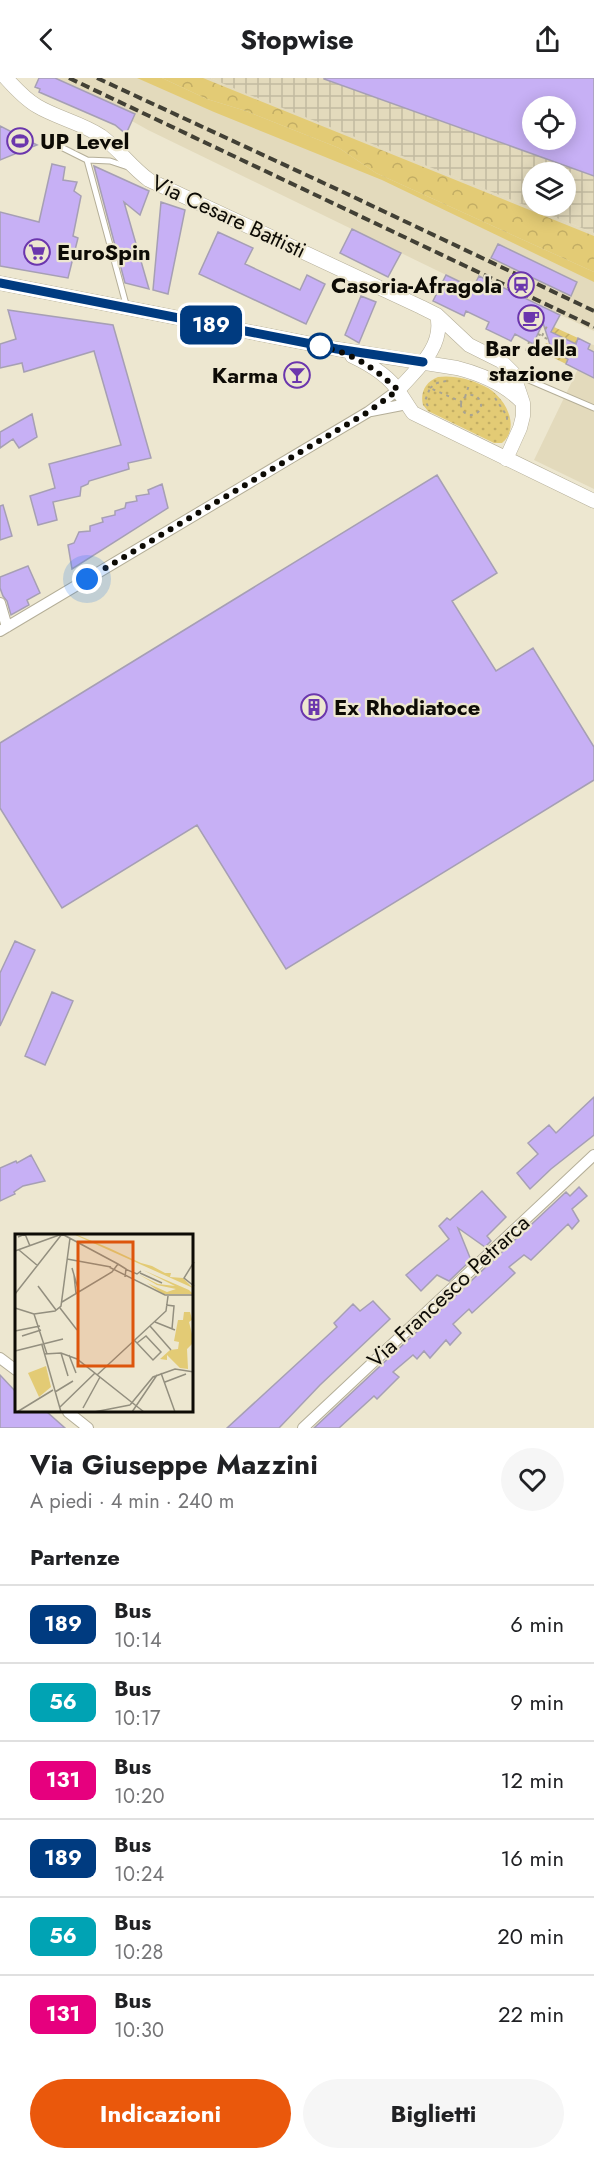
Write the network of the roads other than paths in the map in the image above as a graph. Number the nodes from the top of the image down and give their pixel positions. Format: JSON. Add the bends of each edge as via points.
{"nodes":[{"id":1,"x":6,"y":78,"type":"edge"},
{"id":2,"x":63,"y":148,"type":"dead end"},
{"id":3,"x":87,"y":160,"type":"junction"},
{"id":4,"x":133,"y":168,"type":"junction"},
{"id":5,"x":0,"y":283,"type":"edge"},
{"id":6,"x":127,"y":309,"type":"junction"},
{"id":7,"x":436,"y":315,"type":"junction"},
{"id":8,"x":337,"y":349,"type":"junction"},
{"id":9,"x":423,"y":362,"type":"junction"},
{"id":10,"x":513,"y":373,"type":"junction"},
{"id":11,"x":398,"y":390,"type":"junction"},
{"id":12,"x":523,"y":403,"type":"junction"},
{"id":13,"x":406,"y":404,"type":"junction"},
{"id":14,"x":594,"y":408,"type":"edge"},
{"id":15,"x":368,"y":412,"type":"junction"},
{"id":16,"x":506,"y":459,"type":"junction"},
{"id":17,"x":594,"y":501,"type":"edge"},
{"id":18,"x":0,"y":603,"type":"edge"},
{"id":19,"x":3,"y":629,"type":"edge"},
{"id":20,"x":594,"y":1155,"type":"edge"},
{"id":21,"x":0,"y":1358,"type":"edge"},
{"id":22,"x":15,"y":1369,"type":"edge"},
{"id":23,"x":69,"y":1413,"type":"edge"},
{"id":24,"x":88,"y":1428,"type":"edge"},
{"id":25,"x":303,"y":1428,"type":"edge"}],
"edges":[{"from":1,"to":4,"type":"street","name":"Via Cesare Battisti","via":[[36,106],[99,135]]},
{"from":2,"to":3,"type":"lane"},
{"from":3,"to":4,"type":"lane"},
{"from":3,"to":6,"type":"lane"},
{"from":4,"to":7,"type":"street","name":"Via Cesare Battisti","via":[[149,180]]},
{"from":5,"to":6,"type":"street"},
{"from":6,"to":8,"type":"street"},
{"from":7,"to":9,"type":"street","via":[[440,328],[437,340]]},
{"from":7,"to":10,"type":"street","name":"Via Cesare Battisti","via":[[469,345],[501,361]]},
{"from":8,"to":9,"type":"street"},
{"from":8,"to":11,"type":"street","via":[[365,362]]},
{"from":9,"to":11,"type":"street"},
{"from":9,"to":12,"type":"street","via":[[475,372]]},
{"from":10,"to":12,"type":"street"},
{"from":10,"to":14,"type":"lane"},
{"from":11,"to":13,"type":"street"},
{"from":11,"to":15,"type":"street"},
{"from":12,"to":16,"type":"street","via":[[520,429]]},
{"from":13,"to":15,"type":"street"},
{"from":13,"to":16,"type":"street","via":[[413,413]]},
{"from":15,"to":19,"type":"street"},
{"from":16,"to":17,"type":"street"},
{"from":18,"to":19,"type":"street"},
{"from":20,"to":25,"type":"street","name":"Via Francesco Petrarca"},
{"from":21,"to":22,"type":"street"},
{"from":23,"to":24,"type":"street"}]}
